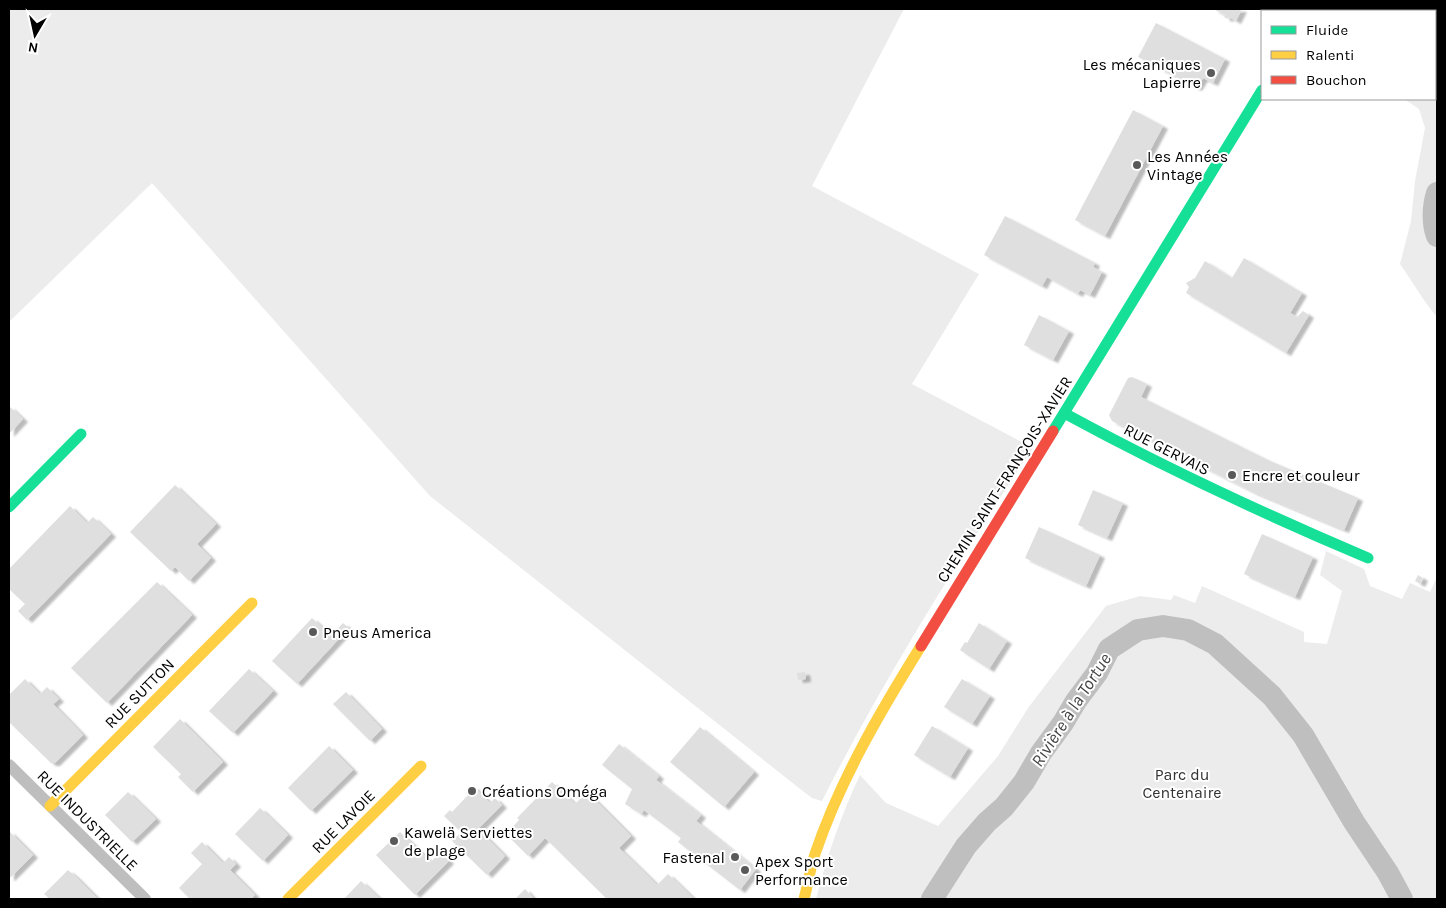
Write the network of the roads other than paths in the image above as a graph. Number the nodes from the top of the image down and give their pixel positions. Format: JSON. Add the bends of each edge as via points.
{"nodes":[{"id":1,"x":1261,"y":92,"type":"edge"},
{"id":2,"x":1064,"y":413,"type":"junction"},
{"id":3,"x":80,"y":434,"type":"dead end"},
{"id":4,"x":9,"y":507,"type":"edge"},
{"id":5,"x":1368,"y":558,"type":"dead end"},
{"id":6,"x":252,"y":603,"type":"dead end"},
{"id":7,"x":9,"y":765,"type":"edge"},
{"id":8,"x":421,"y":766,"type":"dead end"},
{"id":9,"x":50,"y":806,"type":"junction"},
{"id":10,"x":145,"y":899,"type":"edge"},
{"id":11,"x":288,"y":899,"type":"edge"},
{"id":12,"x":804,"y":899,"type":"edge"}],
"edges":[{"from":1,"to":2,"type":"street","name":"CHEMIN SAINT-FRANÇOIS-XAVIER"},
{"from":2,"to":5,"type":"street","name":"RUE GERVAIS","via":[[1212,490]]},
{"from":2,"to":12,"type":"street","name":"CHEMIN SAINT-FRANÇOIS-XAVIER","via":[[863,745],[824,831]]},
{"from":3,"to":4,"type":"street"},
{"from":6,"to":9,"type":"street","name":"RUE SUTTON"},
{"from":7,"to":9,"type":"street","name":"RUE INDUSTRIELLE"},
{"from":8,"to":11,"type":"street","name":"RUE LAVOIE"},
{"from":9,"to":10,"type":"street","name":"RUE INDUSTRIELLE"}]}
